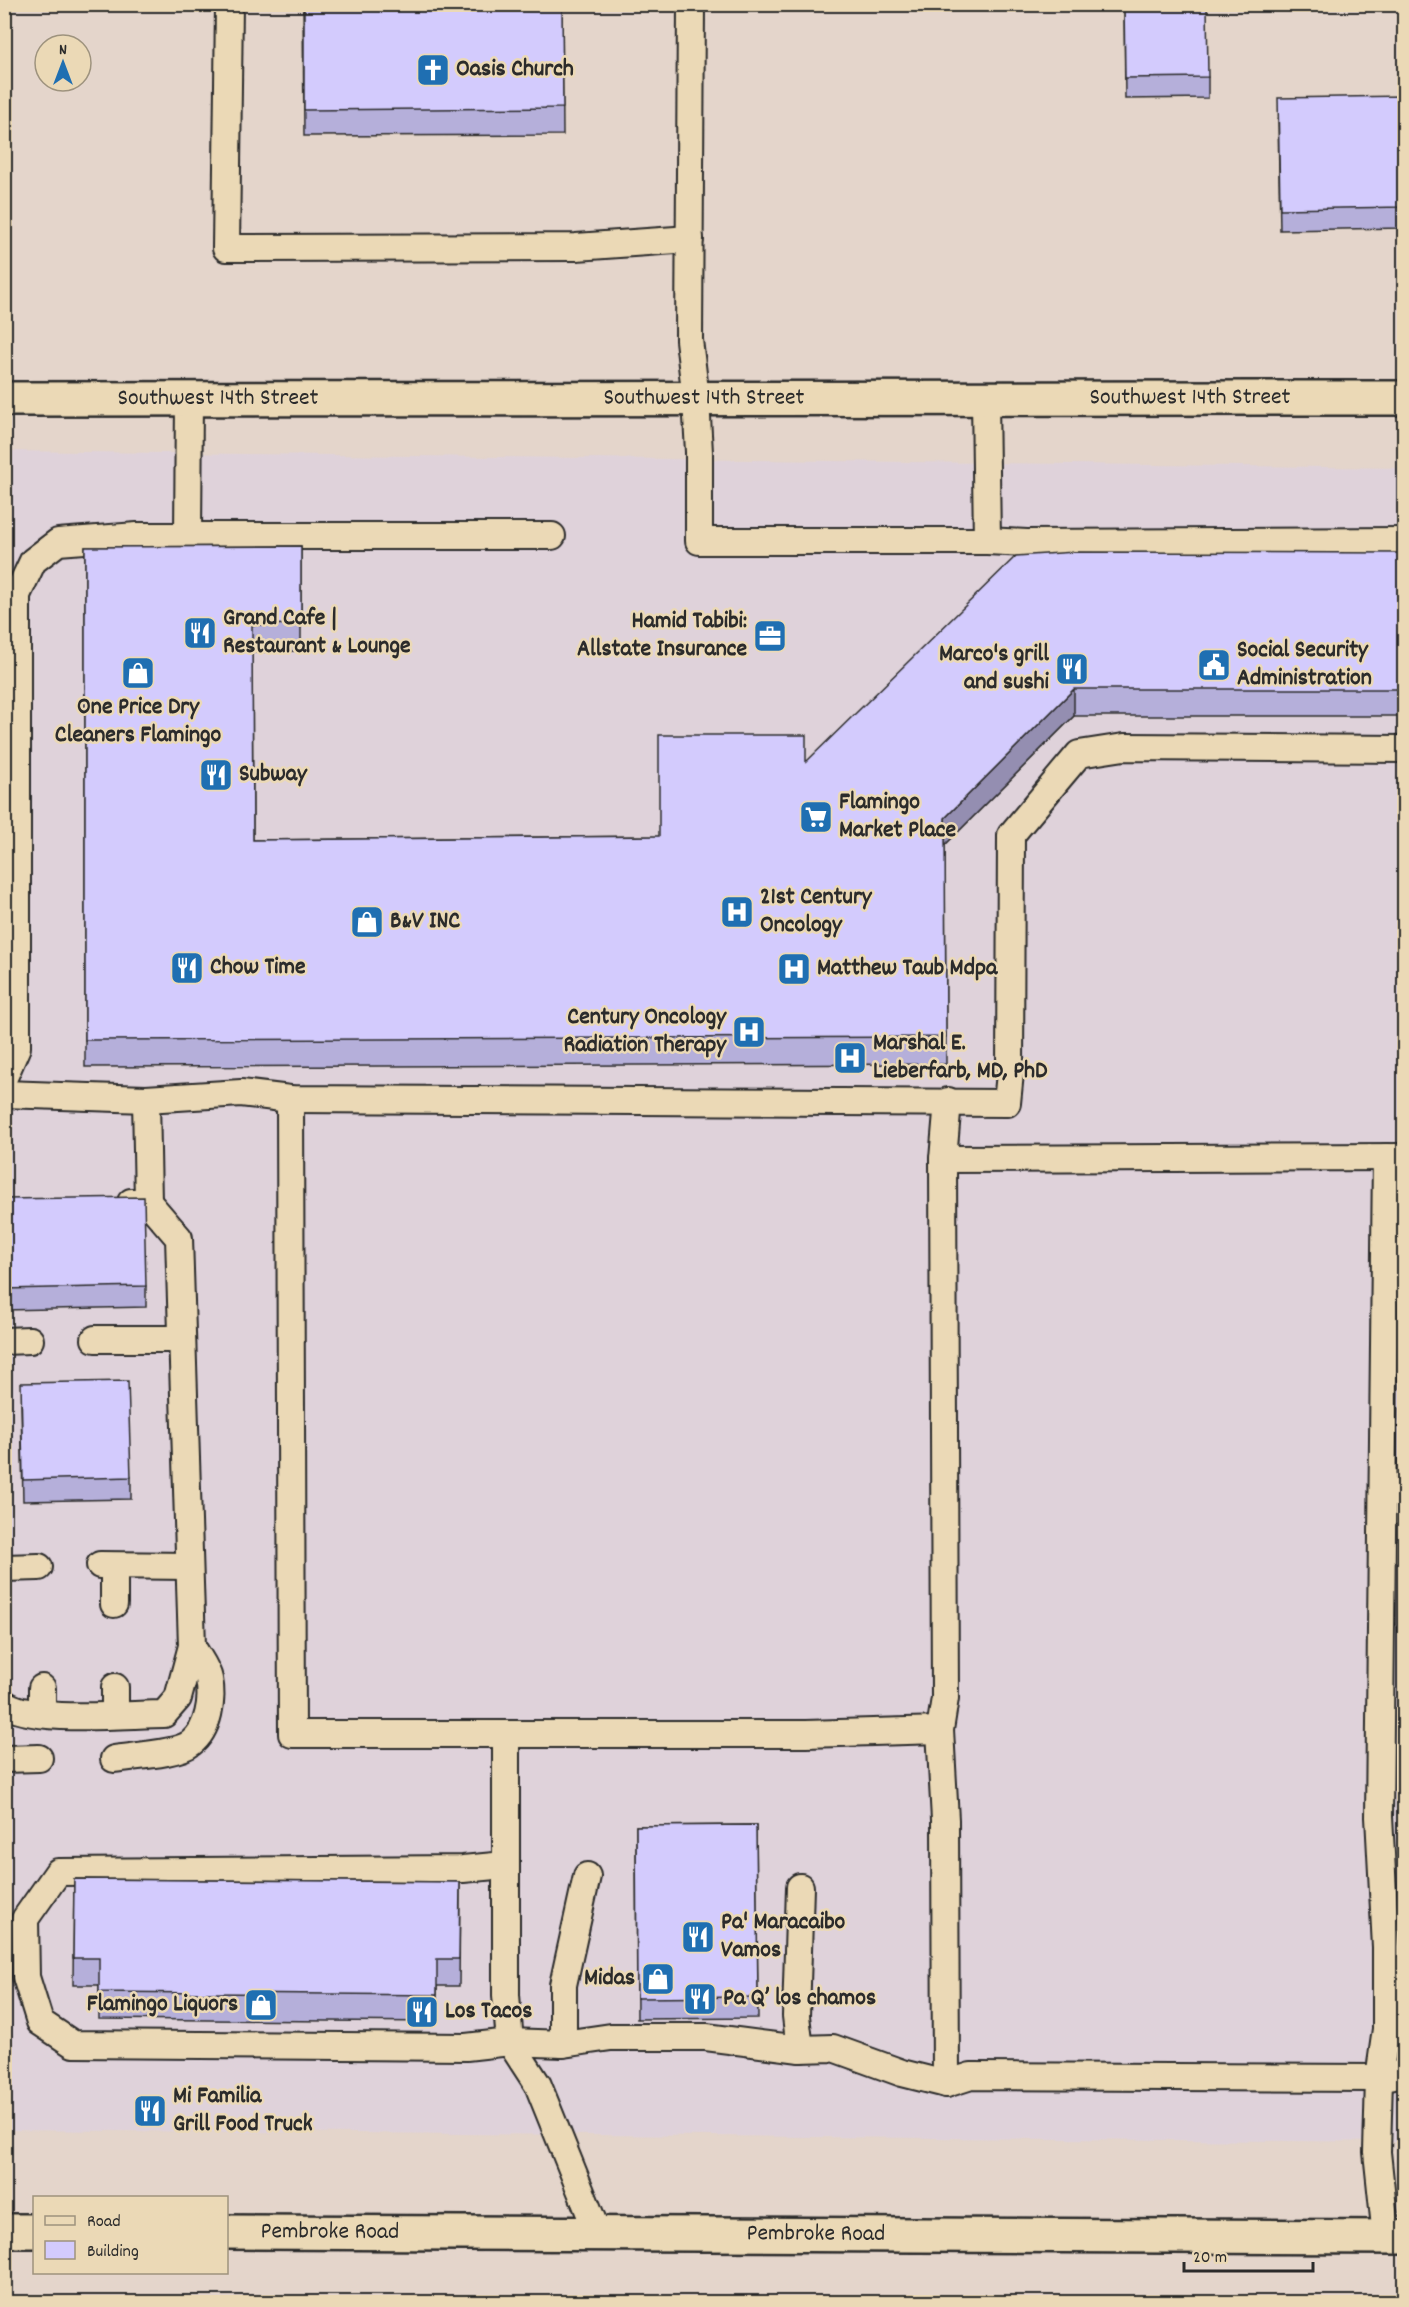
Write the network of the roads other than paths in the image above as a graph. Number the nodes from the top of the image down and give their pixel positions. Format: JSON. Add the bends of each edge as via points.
{"nodes":[{"id":1,"x":229,"y":4,"type":"edge"},
{"id":2,"x":691,"y":4,"type":"edge"},
{"id":3,"x":690,"y":239,"type":"junction"},
{"id":4,"x":1404,"y":398,"type":"edge"},
{"id":5,"x":4,"y":399,"type":"edge"},
{"id":6,"x":189,"y":399,"type":"junction"},
{"id":7,"x":696,"y":399,"type":"junction"},
{"id":8,"x":985,"y":399,"type":"junction"},
{"id":9,"x":188,"y":536,"type":"junction"},
{"id":10,"x":552,"y":536,"type":"dead end"},
{"id":11,"x":987,"y":541,"type":"junction"},
{"id":12,"x":1404,"y":541,"type":"edge"},
{"id":13,"x":1404,"y":749,"type":"edge"},
{"id":14,"x":4,"y":1077,"type":"edge"},
{"id":15,"x":4,"y":1094,"type":"edge"},
{"id":16,"x":146,"y":1098,"type":"junction"},
{"id":17,"x":290,"y":1099,"type":"junction"},
{"id":18,"x":948,"y":1101,"type":"junction"},
{"id":19,"x":1395,"y":1157,"type":"edge"},
{"id":20,"x":943,"y":1159,"type":"junction"},
{"id":21,"x":105,"y":1202,"type":"edge"},
{"id":22,"x":148,"y":1202,"type":"junction"},
{"id":23,"x":1394,"y":1290,"type":"edge"},
{"id":24,"x":95,"y":1339,"type":"dead end"},
{"id":25,"x":182,"y":1339,"type":"junction"},
{"id":26,"x":30,"y":1340,"type":"dead end"},
{"id":27,"x":4,"y":1341,"type":"edge"},
{"id":28,"x":189,"y":1566,"type":"junction"},
{"id":29,"x":4,"y":1568,"type":"edge"},
{"id":30,"x":39,"y":1568,"type":"dead end"},
{"id":31,"x":114,"y":1604,"type":"dead end"},
{"id":32,"x":192,"y":1646,"type":"junction"},
{"id":33,"x":115,"y":1687,"type":"dead end"},
{"id":34,"x":42,"y":1688,"type":"dead end"},
{"id":35,"x":4,"y":1703,"type":"edge"},
{"id":36,"x":42,"y":1713,"type":"junction"},
{"id":37,"x":115,"y":1714,"type":"junction"},
{"id":38,"x":940,"y":1730,"type":"junction"},
{"id":39,"x":506,"y":1734,"type":"junction"},
{"id":40,"x":39,"y":1758,"type":"dead end"},
{"id":41,"x":4,"y":1759,"type":"edge"},
{"id":42,"x":114,"y":1759,"type":"dead end"},
{"id":43,"x":505,"y":1865,"type":"junction"},
{"id":44,"x":587,"y":1876,"type":"dead end"},
{"id":45,"x":800,"y":1887,"type":"dead end"},
{"id":46,"x":510,"y":2042,"type":"junction"},
{"id":47,"x":563,"y":2044,"type":"junction"},
{"id":48,"x":800,"y":2049,"type":"junction"},
{"id":49,"x":1404,"y":2073,"type":"edge"},
{"id":50,"x":1379,"y":2078,"type":"junction"},
{"id":51,"x":946,"y":2084,"type":"junction"},
{"id":52,"x":4,"y":2231,"type":"edge"},
{"id":53,"x":33,"y":2232,"type":"edge"},
{"id":54,"x":228,"y":2232,"type":"edge"},
{"id":55,"x":598,"y":2234,"type":"junction"},
{"id":56,"x":1395,"y":2237,"type":"edge"}],
"edges":[{"from":1,"to":3,"type":"lane","via":[[226,248],[576,247]]},
{"from":2,"to":3,"type":"lane"},
{"from":3,"to":7,"type":"lane","via":[[689,340]]},
{"from":4,"to":8,"type":"street","name":"Southwest 14th Street"},
{"from":5,"to":6,"type":"street","name":"Southwest 14th Street"},
{"from":6,"to":7,"type":"street","name":"Southwest 14th Street"},
{"from":6,"to":9,"type":"lane"},
{"from":7,"to":8,"type":"street","name":"Southwest 14th Street"},
{"from":7,"to":11,"type":"lane","via":[[699,541]]},
{"from":8,"to":11,"type":"lane"},
{"from":9,"to":10,"type":"lane"},
{"from":9,"to":14,"type":"lane","via":[[58,542],[33,561],[17,596],[17,1047]]},
{"from":11,"to":12,"type":"lane"},
{"from":13,"to":18,"type":"lane","via":[[1124,747],[1079,754],[1011,835],[1007,1103]]},
{"from":15,"to":16,"type":"lane"},
{"from":16,"to":17,"type":"lane","via":[[241,1093]]},
{"from":16,"to":22,"type":"lane"},
{"from":17,"to":18,"type":"lane"},
{"from":17,"to":39,"type":"lane","via":[[292,1734]]},
{"from":18,"to":20,"type":"lane"},
{"from":19,"to":20,"type":"lane"},
{"from":19,"to":23,"type":"lane"},
{"from":20,"to":38,"type":"lane","via":[[945,1698]]},
{"from":21,"to":22,"type":"lane"},
{"from":22,"to":25,"type":"lane","via":[[178,1239]]},
{"from":23,"to":50,"type":"lane","via":[[1379,1817],[1386,2029]]},
{"from":24,"to":25,"type":"lane"},
{"from":25,"to":28,"type":"lane"},
{"from":26,"to":27,"type":"lane"},
{"from":28,"to":31,"type":"lane","via":[[107,1566]]},
{"from":28,"to":32,"type":"lane"},
{"from":29,"to":30,"type":"lane"},
{"from":32,"to":37,"type":"lane","via":[[178,1698],[164,1714]]},
{"from":32,"to":42,"type":"lane","via":[[209,1678],[209,1711],[200,1734],[190,1744],[164,1752]]},
{"from":33,"to":37,"type":"lane"},
{"from":34,"to":36,"type":"lane"},
{"from":35,"to":36,"type":"lane"},
{"from":36,"to":37,"type":"lane"},
{"from":38,"to":39,"type":"lane"},
{"from":38,"to":51,"type":"lane","via":[[945,1820]]},
{"from":39,"to":43,"type":"lane"},
{"from":40,"to":41,"type":"lane"},
{"from":43,"to":46,"type":"lane"},
{"from":43,"to":46,"type":"lane","via":[[463,1869],[58,1872],[25,1919],[26,1977],[40,2022],[73,2044],[466,2047]]},
{"from":44,"to":47,"type":"lane","via":[[562,1985]]},
{"from":45,"to":48,"type":"lane","via":[[796,2016]]},
{"from":46,"to":47,"type":"lane"},
{"from":46,"to":55,"type":"lane","via":[[538,2085]]},
{"from":47,"to":48,"type":"lane","via":[[611,2037],[706,2037]]},
{"from":48,"to":51,"type":"lane","via":[[834,2048]]},
{"from":49,"to":50,"type":"lane"},
{"from":50,"to":51,"type":"lane","via":[[971,2076]]},
{"from":50,"to":56,"type":"lane","via":[[1377,2152]]},
{"from":52,"to":53,"type":"street"},
{"from":54,"to":55,"type":"street","name":"Pembroke Road"},
{"from":55,"to":56,"type":"street","name":"Pembroke Road"}]}
